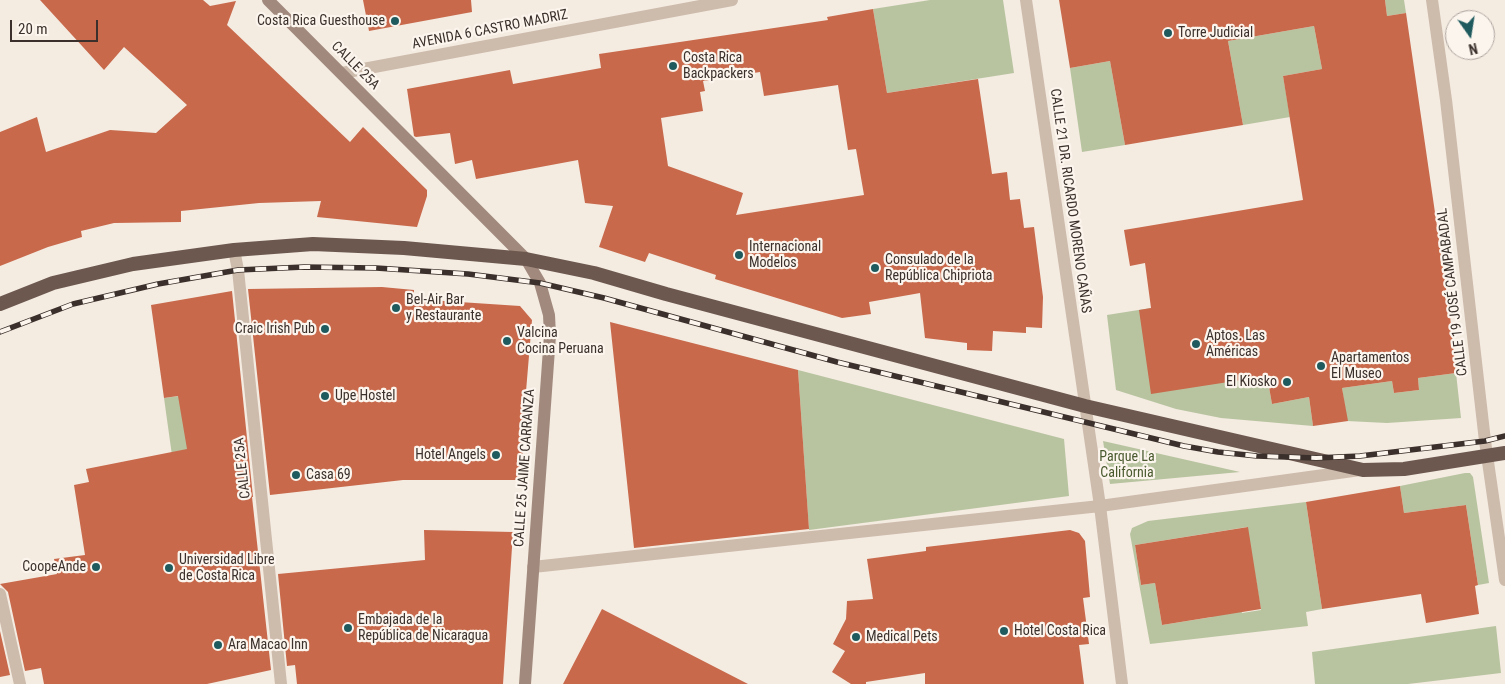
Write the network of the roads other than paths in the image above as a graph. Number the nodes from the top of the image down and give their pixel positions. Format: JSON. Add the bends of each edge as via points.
{"nodes":[{"id":1,"x":268,"y":0,"type":"edge"},
{"id":2,"x":732,"y":0,"type":"edge"},
{"id":3,"x":1026,"y":0,"type":"edge"},
{"id":4,"x":1432,"y":0,"type":"edge"},
{"id":5,"x":342,"y":74,"type":"junction"},
{"id":6,"x":234,"y":250,"type":"junction"},
{"id":7,"x":526,"y":259,"type":"junction"},
{"id":8,"x":0,"y":304,"type":"edge"},
{"id":9,"x":1085,"y":406,"type":"junction"},
{"id":10,"x":1505,"y":453,"type":"edge"},
{"id":11,"x":1488,"y":456,"type":"junction"},
{"id":12,"x":1363,"y":470,"type":"junction"},
{"id":13,"x":1100,"y":506,"type":"junction"},
{"id":14,"x":533,"y":567,"type":"junction"},
{"id":15,"x":1505,"y":580,"type":"edge"},
{"id":16,"x":0,"y":594,"type":"edge"},
{"id":17,"x":20,"y":684,"type":"edge"},
{"id":18,"x":281,"y":684,"type":"edge"},
{"id":19,"x":525,"y":684,"type":"edge"},
{"id":20,"x":1122,"y":684,"type":"edge"}],
"edges":[{"from":1,"to":5,"type":"main road","name":"CALLE 25A"},
{"from":2,"to":5,"type":"street","name":"AVENIDA 6 CASTRO MADRIZ"},
{"from":3,"to":9,"type":"street","name":"CALLE 21 DR. RICARDO MORENO CAÑAS"},
{"from":4,"to":11,"type":"street","name":"CALLE 19 JOSÉ CAMPABADAL"},
{"from":5,"to":7,"type":"main road","name":"CALLE 25A"},
{"from":6,"to":7,"type":"highway","via":[[313,244]]},
{"from":6,"to":8,"type":"highway","via":[[133,264],[53,283]]},
{"from":6,"to":18,"type":"street","name":"CALLE 25A"},
{"from":7,"to":9,"type":"highway","via":[[594,273]]},
{"from":7,"to":14,"type":"main road","name":"CALLE 25 JAIME CARRANZA","via":[[540,283],[550,335]]},
{"from":9,"to":12,"type":"highway"},
{"from":9,"to":13,"type":"street","name":"CALLE 21 DR. RICARDO MORENO CAÑAS"},
{"from":10,"to":11,"type":"highway"},
{"from":11,"to":12,"type":"highway","via":[[1404,469]]},
{"from":11,"to":15,"type":"street","name":"CALLE 19 JOSÉ CAMPABADAL"},
{"from":12,"to":13,"type":"street"},
{"from":13,"to":14,"type":"street"},
{"from":13,"to":20,"type":"street","name":"CALLE 21 DR. RICARDO MORENO CAÑAS"},
{"from":14,"to":19,"type":"main road","name":"CALLE 25 JAIME CARRANZA"},
{"from":16,"to":17,"type":"street"}]}
